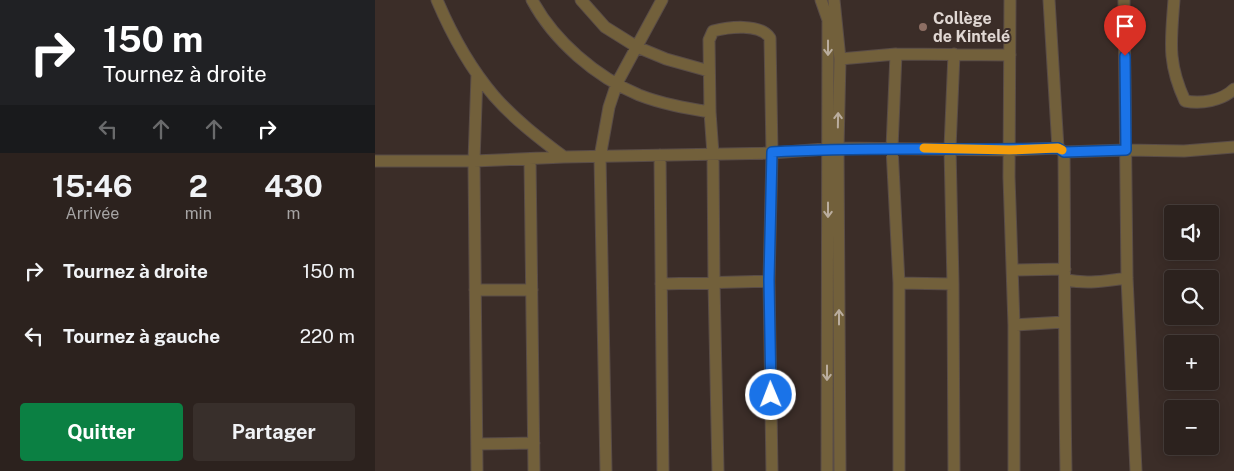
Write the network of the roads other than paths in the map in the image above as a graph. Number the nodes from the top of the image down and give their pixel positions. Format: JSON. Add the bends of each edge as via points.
{"nodes":[{"id":1,"x":437,"y":0,"type":"edge"},
{"id":2,"x":532,"y":0,"type":"edge"},
{"id":3,"x":581,"y":0,"type":"edge"},
{"id":4,"x":661,"y":0,"type":"edge"},
{"id":5,"x":821,"y":0,"type":"edge"},
{"id":6,"x":834,"y":0,"type":"edge"},
{"id":7,"x":1010,"y":0,"type":"edge"},
{"id":8,"x":1049,"y":0,"type":"edge"},
{"id":9,"x":1124,"y":0,"type":"edge"},
{"id":10,"x":1174,"y":0,"type":"edge"},
{"id":11,"x":637,"y":47,"type":"junction"},
{"id":12,"x":895,"y":54,"type":"junction"},
{"id":13,"x":954,"y":54,"type":"junction"},
{"id":14,"x":1010,"y":55,"type":"junction"},
{"id":15,"x":839,"y":59,"type":"junction"},
{"id":16,"x":709,"y":71,"type":"junction"},
{"id":17,"x":477,"y":75,"type":"junction"},
{"id":18,"x":617,"y":83,"type":"junction"},
{"id":19,"x":1234,"y":90,"type":"edge"},
{"id":20,"x":710,"y":112,"type":"junction"},
{"id":21,"x":1234,"y":147,"type":"edge"},
{"id":22,"x":833,"y":148,"type":"junction"},
{"id":23,"x":892,"y":148,"type":"junction"},
{"id":24,"x":950,"y":148,"type":"junction"},
{"id":25,"x":1009,"y":150,"type":"junction"},
{"id":26,"x":1061,"y":150,"type":"junction"},
{"id":27,"x":1126,"y":150,"type":"junction"},
{"id":28,"x":772,"y":152,"type":"junction"},
{"id":29,"x":713,"y":154,"type":"junction"},
{"id":30,"x":660,"y":155,"type":"junction"},
{"id":31,"x":564,"y":157,"type":"junction"},
{"id":32,"x":599,"y":157,"type":"junction"},
{"id":33,"x":530,"y":159,"type":"junction"},
{"id":34,"x":375,"y":161,"type":"edge"},
{"id":35,"x":474,"y":161,"type":"junction"},
{"id":36,"x":1013,"y":270,"type":"junction"},
{"id":37,"x":1065,"y":274,"type":"junction"},
{"id":38,"x":1127,"y":278,"type":"junction"},
{"id":39,"x":769,"y":280,"type":"junction"},
{"id":40,"x":714,"y":282,"type":"junction"},
{"id":41,"x":899,"y":283,"type":"junction"},
{"id":42,"x":661,"y":284,"type":"junction"},
{"id":43,"x":953,"y":284,"type":"junction"},
{"id":44,"x":475,"y":290,"type":"junction"},
{"id":45,"x":532,"y":290,"type":"junction"},
{"id":46,"x":1064,"y":322,"type":"junction"},
{"id":47,"x":1014,"y":325,"type":"junction"},
{"id":48,"x":534,"y":443,"type":"junction"},
{"id":49,"x":477,"y":444,"type":"junction"},
{"id":50,"x":477,"y":471,"type":"edge"},
{"id":51,"x":534,"y":471,"type":"edge"},
{"id":52,"x":606,"y":471,"type":"edge"},
{"id":53,"x":663,"y":471,"type":"edge"},
{"id":54,"x":718,"y":471,"type":"edge"},
{"id":55,"x":772,"y":471,"type":"edge"},
{"id":56,"x":827,"y":471,"type":"edge"},
{"id":57,"x":840,"y":471,"type":"edge"},
{"id":58,"x":899,"y":471,"type":"edge"},
{"id":59,"x":954,"y":471,"type":"edge"},
{"id":60,"x":1014,"y":471,"type":"edge"},
{"id":61,"x":1066,"y":471,"type":"edge"},
{"id":62,"x":1136,"y":471,"type":"edge"}],
"edges":[{"from":1,"to":17,"type":"street"},
{"from":2,"to":18,"type":"street","via":[[560,39],[583,61]]},
{"from":3,"to":11,"type":"street","via":[[605,27]]},
{"from":4,"to":11,"type":"street"},
{"from":5,"to":22,"type":"street","one_way":true,"via":[[828,20]]},
{"from":6,"to":15,"type":"street"},
{"from":7,"to":14,"type":"street"},
{"from":8,"to":26,"type":"street"},
{"from":9,"to":27,"type":"street"},
{"from":10,"to":19,"type":"street","via":[[1170,47],[1172,67],[1185,101],[1200,104]]},
{"from":11,"to":16,"type":"street"},
{"from":11,"to":18,"type":"street"},
{"from":12,"to":13,"type":"street"},
{"from":12,"to":15,"type":"street"},
{"from":12,"to":23,"type":"street"},
{"from":13,"to":14,"type":"street"},
{"from":13,"to":24,"type":"street"},
{"from":14,"to":25,"type":"street"},
{"from":22,"to":15,"type":"street","one_way":true},
{"from":16,"to":20,"type":"street"},
{"from":16,"to":28,"type":"street","via":[[709,40],[713,31],[731,27],[762,30],[771,38]]},
{"from":17,"to":31,"type":"street","via":[[512,115]]},
{"from":17,"to":35,"type":"street"},
{"from":18,"to":20,"type":"street","via":[[639,95]]},
{"from":18,"to":32,"type":"street"},
{"from":20,"to":29,"type":"street"},
{"from":21,"to":27,"type":"street","via":[[1184,151]]},
{"from":22,"to":23,"type":"street"},
{"from":22,"to":28,"type":"street"},
{"from":22,"to":56,"type":"street","one_way":true},
{"from":57,"to":22,"type":"street","one_way":true},
{"from":23,"to":24,"type":"street"},
{"from":23,"to":41,"type":"street"},
{"from":24,"to":25,"type":"street"},
{"from":24,"to":43,"type":"street"},
{"from":25,"to":26,"type":"street"},
{"from":25,"to":36,"type":"street"},
{"from":26,"to":27,"type":"street"},
{"from":26,"to":37,"type":"street"},
{"from":27,"to":38,"type":"street"},
{"from":28,"to":29,"type":"street"},
{"from":28,"to":39,"type":"street"},
{"from":29,"to":30,"type":"street"},
{"from":29,"to":40,"type":"street"},
{"from":30,"to":32,"type":"street"},
{"from":30,"to":42,"type":"street"},
{"from":31,"to":32,"type":"street"},
{"from":31,"to":33,"type":"street"},
{"from":32,"to":52,"type":"street"},
{"from":33,"to":35,"type":"street"},
{"from":33,"to":45,"type":"street"},
{"from":34,"to":35,"type":"street"},
{"from":35,"to":44,"type":"street"},
{"from":36,"to":37,"type":"street"},
{"from":36,"to":47,"type":"street"},
{"from":37,"to":38,"type":"street","via":[[1078,282],[1093,283]]},
{"from":37,"to":46,"type":"street"},
{"from":38,"to":62,"type":"street"},
{"from":39,"to":40,"type":"street"},
{"from":39,"to":55,"type":"street"},
{"from":40,"to":42,"type":"street"},
{"from":40,"to":54,"type":"street"},
{"from":41,"to":43,"type":"street"},
{"from":41,"to":58,"type":"street"},
{"from":42,"to":53,"type":"street"},
{"from":43,"to":59,"type":"street"},
{"from":44,"to":45,"type":"street"},
{"from":44,"to":49,"type":"street"},
{"from":45,"to":48,"type":"street"},
{"from":46,"to":47,"type":"street"},
{"from":46,"to":61,"type":"street"},
{"from":47,"to":60,"type":"street"},
{"from":48,"to":49,"type":"street"},
{"from":48,"to":51,"type":"street"},
{"from":49,"to":50,"type":"street"}]}
